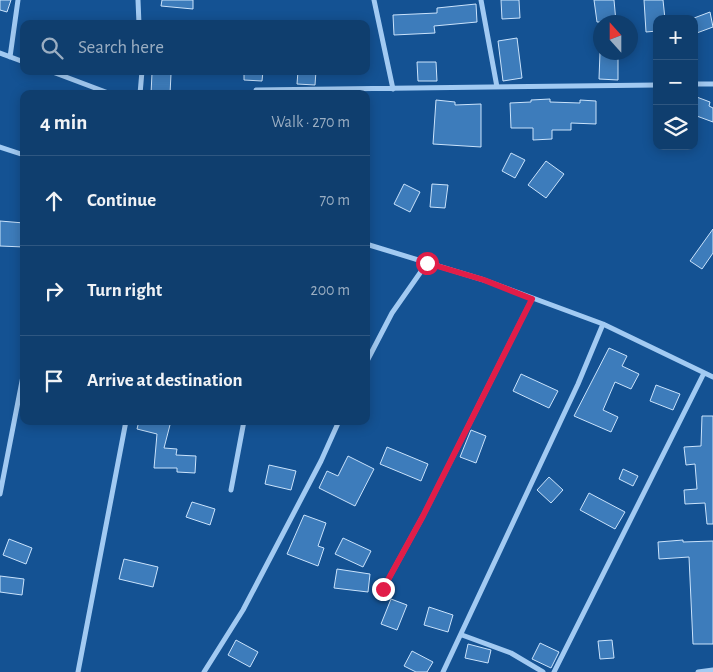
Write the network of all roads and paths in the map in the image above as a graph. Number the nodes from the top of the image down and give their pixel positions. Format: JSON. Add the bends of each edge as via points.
{"nodes":[{"id":1,"x":18,"y":0,"type":"edge"},
{"id":2,"x":138,"y":0,"type":"edge"},
{"id":3,"x":374,"y":0,"type":"edge"},
{"id":4,"x":481,"y":0,"type":"edge"},
{"id":5,"x":139,"y":20,"type":"edge"},
{"id":6,"x":0,"y":53,"type":"edge"},
{"id":7,"x":10,"y":56,"type":"junction"},
{"id":8,"x":20,"y":60,"type":"edge"},
{"id":9,"x":61,"y":75,"type":"edge"},
{"id":10,"x":142,"y":75,"type":"edge"},
{"id":11,"x":698,"y":84,"type":"edge"},
{"id":12,"x":713,"y":84,"type":"edge"},
{"id":13,"x":653,"y":85,"type":"edge"},
{"id":14,"x":496,"y":87,"type":"junction"},
{"id":15,"x":393,"y":89,"type":"junction"},
{"id":16,"x":100,"y":90,"type":"edge"},
{"id":17,"x":140,"y":90,"type":"edge"},
{"id":18,"x":256,"y":90,"type":"dead end"},
{"id":19,"x":0,"y":147,"type":"edge"},
{"id":20,"x":20,"y":154,"type":"edge"},
{"id":21,"x":370,"y":245,"type":"edge"},
{"id":22,"x":427,"y":263,"type":"junction"},
{"id":23,"x":532,"y":299,"type":"junction"},
{"id":24,"x":603,"y":324,"type":"junction"},
{"id":25,"x":370,"y":355,"type":"edge"},
{"id":26,"x":704,"y":372,"type":"junction"},
{"id":27,"x":713,"y":377,"type":"edge"},
{"id":28,"x":20,"y":392,"type":"edge"},
{"id":29,"x":125,"y":425,"type":"edge"},
{"id":30,"x":243,"y":425,"type":"edge"},
{"id":31,"x":337,"y":425,"type":"edge"},
{"id":32,"x":231,"y":490,"type":"dead end"},
{"id":33,"x":0,"y":494,"type":"edge"},
{"id":34,"x":383,"y":589,"type":"dead end"},
{"id":35,"x":462,"y":635,"type":"junction"},
{"id":36,"x":713,"y":670,"type":"edge"},
{"id":37,"x":78,"y":672,"type":"edge"},
{"id":38,"x":204,"y":672,"type":"edge"},
{"id":39,"x":443,"y":672,"type":"edge"},
{"id":40,"x":543,"y":672,"type":"edge"},
{"id":41,"x":554,"y":672,"type":"edge"},
{"id":42,"x":698,"y":672,"type":"edge"}],
"edges":[{"from":1,"to":7,"type":"street"},
{"from":2,"to":5,"type":"street"},
{"from":3,"to":15,"type":"street"},
{"from":4,"to":14,"type":"street"},
{"from":6,"to":7,"type":"street"},
{"from":7,"to":8,"type":"street"},
{"from":9,"to":16,"type":"street"},
{"from":10,"to":17,"type":"street"},
{"from":11,"to":12,"type":"street"},
{"from":13,"to":14,"type":"street"},
{"from":14,"to":15,"type":"street"},
{"from":15,"to":18,"type":"street"},
{"from":19,"to":20,"type":"street"},
{"from":21,"to":22,"type":"street"},
{"from":22,"to":23,"type":"street"},
{"from":22,"to":25,"type":"street","via":[[392,313]]},
{"from":23,"to":24,"type":"street"},
{"from":23,"to":34,"type":"street"},
{"from":24,"to":26,"type":"street"},
{"from":24,"to":35,"type":"street"},
{"from":26,"to":27,"type":"street"},
{"from":26,"to":41,"type":"street"},
{"from":28,"to":33,"type":"street"},
{"from":29,"to":37,"type":"street"},
{"from":30,"to":32,"type":"street"},
{"from":31,"to":38,"type":"street","via":[[243,610]]},
{"from":35,"to":39,"type":"street"},
{"from":35,"to":40,"type":"street","via":[[511,653]]},
{"from":36,"to":42,"type":"street"}]}
